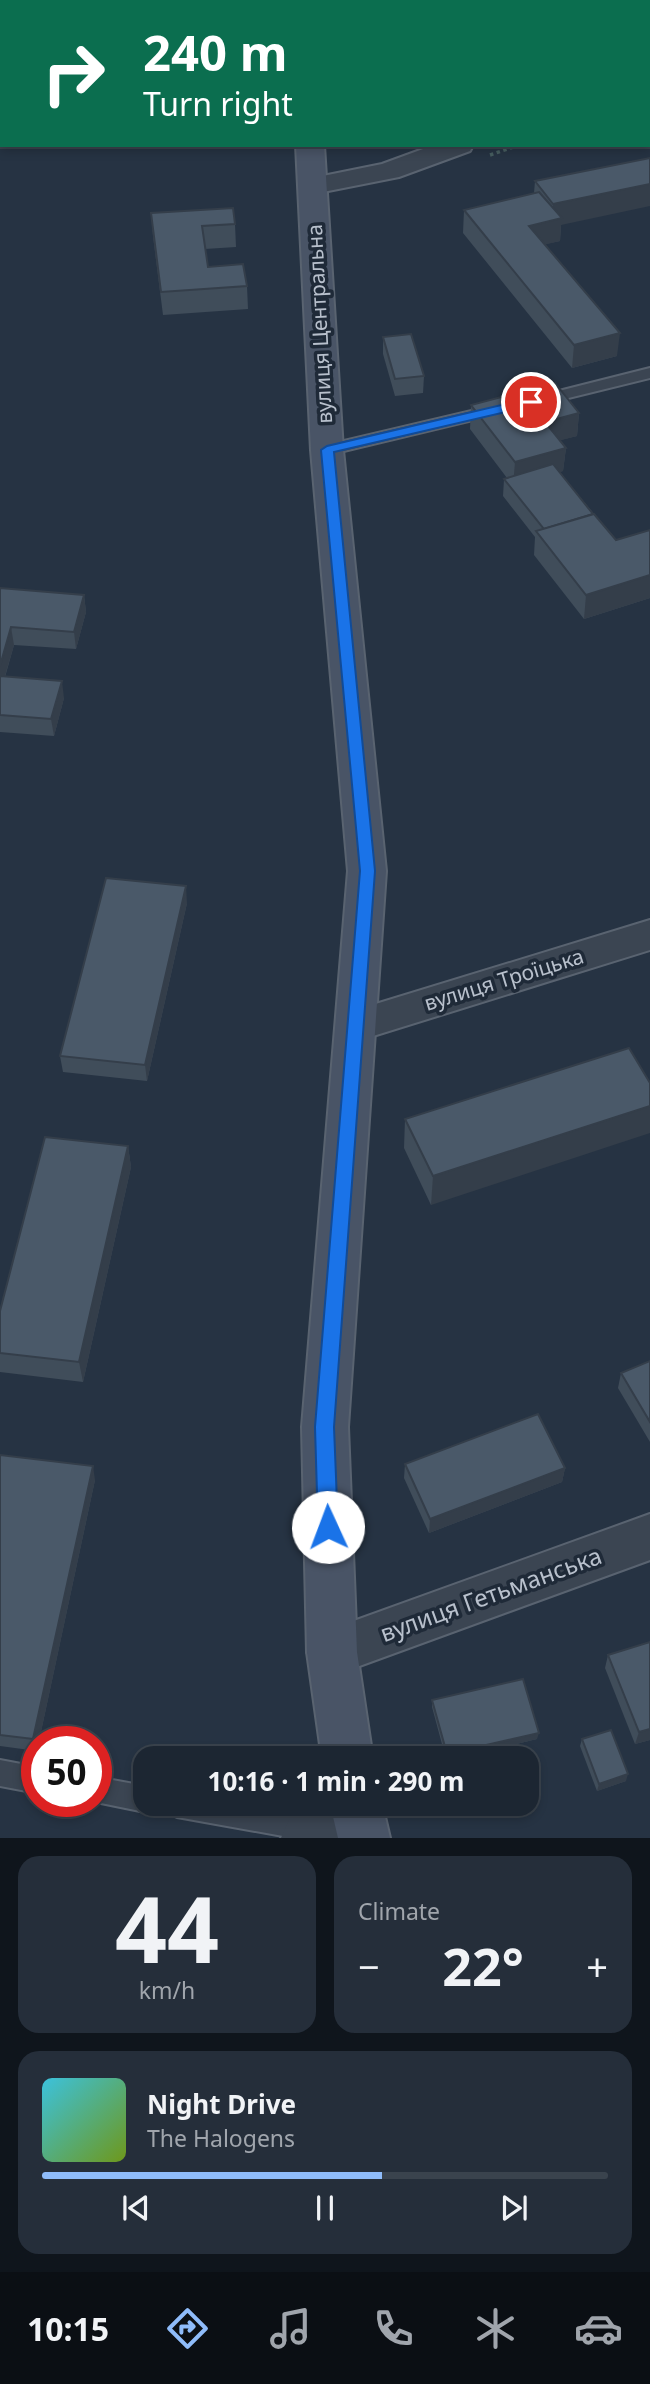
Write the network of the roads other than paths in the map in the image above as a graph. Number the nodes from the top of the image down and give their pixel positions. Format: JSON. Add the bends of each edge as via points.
{"nodes":[{"id":1,"x":310,"y":147,"type":"edge"},
{"id":2,"x":455,"y":147,"type":"edge"},
{"id":3,"x":313,"y":186,"type":"junction"},
{"id":4,"x":650,"y":373,"type":"edge"},
{"id":5,"x":327,"y":450,"type":"junction"},
{"id":6,"x":650,"y":935,"type":"edge"},
{"id":7,"x":357,"y":1025,"type":"junction"},
{"id":8,"x":650,"y":1537,"type":"edge"},
{"id":9,"x":332,"y":1652,"type":"junction"},
{"id":10,"x":346,"y":1746,"type":"edge"},
{"id":11,"x":0,"y":1773,"type":"edge"},
{"id":12,"x":21,"y":1777,"type":"edge"},
{"id":13,"x":112,"y":1793,"type":"edge"},
{"id":14,"x":133,"y":1797,"type":"edge"},
{"id":15,"x":265,"y":1816,"type":"edge"},
{"id":16,"x":359,"y":1816,"type":"edge"},
{"id":17,"x":317,"y":1823,"type":"edge"},
{"id":18,"x":364,"y":1838,"type":"edge"}],
"edges":[{"from":1,"to":3,"type":"main road","name":"вулиця Центральна"},
{"from":2,"to":3,"type":"street","via":[[389,171]]},
{"from":3,"to":5,"type":"main road","name":"вулиця Центральна"},
{"from":4,"to":5,"type":"lane"},
{"from":5,"to":7,"type":"main road","name":"вулиця Центральна","via":[[368,871]]},
{"from":6,"to":7,"type":"street","name":"вулиця Троїцька"},
{"from":7,"to":9,"type":"main road","name":"вулиця Центральна","via":[[325,1427]]},
{"from":8,"to":9,"type":"street","name":"вулиця Гетьманська"},
{"from":9,"to":10,"type":"main road","name":"вулиця Центральна"},
{"from":11,"to":12,"type":"lane"},
{"from":13,"to":14,"type":"lane"},
{"from":15,"to":17,"type":"lane"},
{"from":16,"to":18,"type":"main road"}]}
